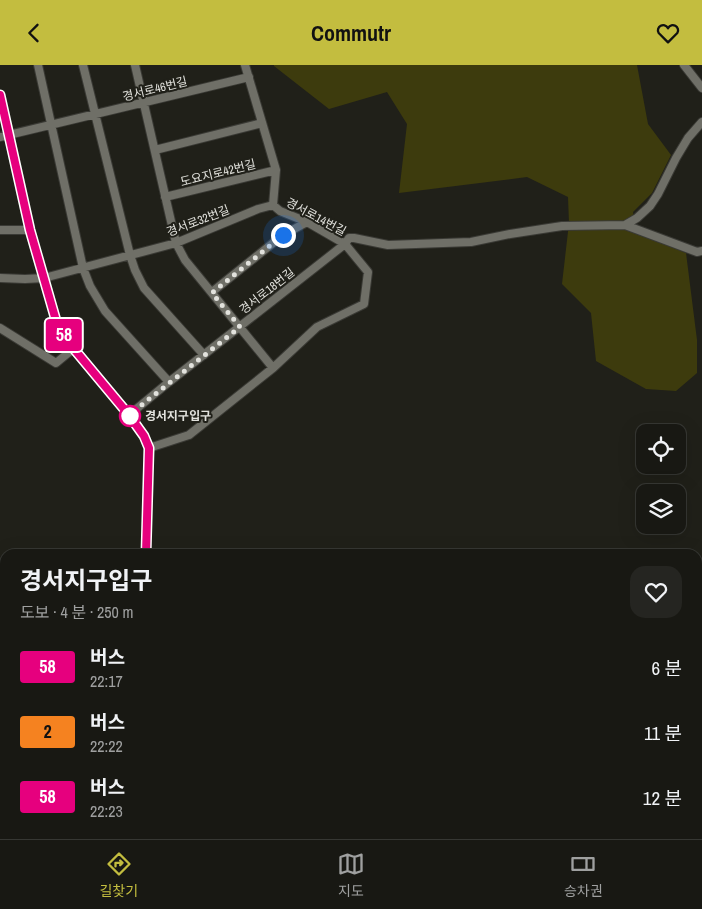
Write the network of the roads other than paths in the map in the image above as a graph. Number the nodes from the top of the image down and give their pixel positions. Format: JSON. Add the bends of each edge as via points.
{"nodes":[{"id":1,"x":38,"y":65,"type":"edge"},
{"id":2,"x":83,"y":65,"type":"edge"},
{"id":3,"x":135,"y":65,"type":"edge"},
{"id":4,"x":245,"y":65,"type":"edge"},
{"id":5,"x":684,"y":65,"type":"edge"},
{"id":6,"x":249,"y":77,"type":"junction"},
{"id":7,"x":702,"y":88,"type":"edge"},
{"id":8,"x":0,"y":95,"type":"edge"},
{"id":9,"x":144,"y":103,"type":"junction"},
{"id":10,"x":95,"y":115,"type":"junction"},
{"id":11,"x":702,"y":122,"type":"edge"},
{"id":12,"x":262,"y":123,"type":"junction"},
{"id":13,"x":52,"y":124,"type":"junction"},
{"id":14,"x":10,"y":134,"type":"junction"},
{"id":15,"x":0,"y":137,"type":"edge"},
{"id":16,"x":155,"y":150,"type":"junction"},
{"id":17,"x":276,"y":170,"type":"junction"},
{"id":18,"x":165,"y":197,"type":"junction"},
{"id":19,"x":273,"y":205,"type":"junction"},
{"id":20,"x":307,"y":222,"type":"junction"},
{"id":21,"x":625,"y":225,"type":"junction"},
{"id":22,"x":0,"y":230,"type":"edge"},
{"id":23,"x":30,"y":230,"type":"junction"},
{"id":24,"x":176,"y":243,"type":"junction"},
{"id":25,"x":345,"y":244,"type":"junction"},
{"id":26,"x":702,"y":251,"type":"edge"},
{"id":27,"x":130,"y":255,"type":"junction"},
{"id":28,"x":83,"y":268,"type":"junction"},
{"id":29,"x":0,"y":278,"type":"edge"},
{"id":30,"x":44,"y":278,"type":"junction"},
{"id":31,"x":212,"y":293,"type":"junction"},
{"id":32,"x":240,"y":327,"type":"junction"},
{"id":33,"x":0,"y":328,"type":"edge"},
{"id":34,"x":73,"y":349,"type":"junction"},
{"id":35,"x":204,"y":355,"type":"junction"},
{"id":36,"x":273,"y":368,"type":"junction"},
{"id":37,"x":169,"y":382,"type":"junction"},
{"id":38,"x":129,"y":415,"type":"junction"},
{"id":39,"x":149,"y":448,"type":"junction"},
{"id":40,"x":146,"y":549,"type":"edge"}],
"edges":[{"from":1,"to":13,"type":"street"},
{"from":2,"to":10,"type":"street"},
{"from":3,"to":9,"type":"street","name":"도요지로42번길"},
{"from":4,"to":6,"type":"street","name":"경서로14번길"},
{"from":5,"to":7,"type":"street"},
{"from":6,"to":9,"type":"street","name":"경서로46번길"},
{"from":6,"to":12,"type":"street","name":"경서로14번길"},
{"from":8,"to":14,"type":"street"},
{"from":9,"to":10,"type":"street","name":"경서로46번길"},
{"from":9,"to":16,"type":"street","name":"도요지로42번길"},
{"from":10,"to":13,"type":"street","name":"경서로46번길"},
{"from":10,"to":27,"type":"street"},
{"from":11,"to":21,"type":"street","via":[[688,138],[650,206]]},
{"from":12,"to":16,"type":"street"},
{"from":12,"to":17,"type":"street","name":"경서로14번길"},
{"from":13,"to":14,"type":"street","name":"경서로46번길"},
{"from":13,"to":28,"type":"street"},
{"from":14,"to":15,"type":"street","name":"경서로46번길"},
{"from":14,"to":23,"type":"street"},
{"from":16,"to":18,"type":"street","name":"도요지로42번길"},
{"from":17,"to":18,"type":"street","name":"도요지로42번길"},
{"from":17,"to":19,"type":"street","name":"경서로14번길"},
{"from":18,"to":24,"type":"street","name":"도요지로42번길"},
{"from":19,"to":20,"type":"street","name":"경서로14번길"},
{"from":19,"to":24,"type":"street","name":"경서로32번길"},
{"from":20,"to":25,"type":"street","name":"경서로14번길"},
{"from":20,"to":31,"type":"street","via":[[283,235]]},
{"from":21,"to":25,"type":"street","via":[[562,226],[472,242],[388,245],[354,237]]},
{"from":21,"to":26,"type":"street","via":[[697,252]]},
{"from":22,"to":23,"type":"street"},
{"from":23,"to":30,"type":"street"},
{"from":24,"to":27,"type":"street","name":"경서로32번길"},
{"from":24,"to":31,"type":"street","name":"도요지로42번길"},
{"from":25,"to":32,"type":"street","name":"경서로18번길"},
{"from":25,"to":36,"type":"street","name":"경서로14번길","via":[[368,272],[364,304],[317,327]]},
{"from":27,"to":28,"type":"street","name":"경서로32번길"},
{"from":27,"to":35,"type":"street","via":[[144,288]]},
{"from":28,"to":30,"type":"street","name":"경서로32번길"},
{"from":28,"to":37,"type":"street","via":[[105,311]]},
{"from":29,"to":30,"type":"street","name":"경서로32번길"},
{"from":30,"to":34,"type":"street","via":[[57,324]]},
{"from":31,"to":32,"type":"street","name":"도요지로42번길"},
{"from":32,"to":35,"type":"street","name":"경서로18번길"},
{"from":32,"to":36,"type":"street","name":"도요지로42번길"},
{"from":33,"to":34,"type":"street","via":[[56,363]]},
{"from":34,"to":38,"type":"street"},
{"from":35,"to":37,"type":"street","name":"경서로18번길"},
{"from":36,"to":39,"type":"street","name":"경서로14번길","via":[[189,435]]},
{"from":37,"to":38,"type":"street","name":"경서로18번길"},
{"from":38,"to":39,"type":"street"},
{"from":39,"to":40,"type":"street"}]}
